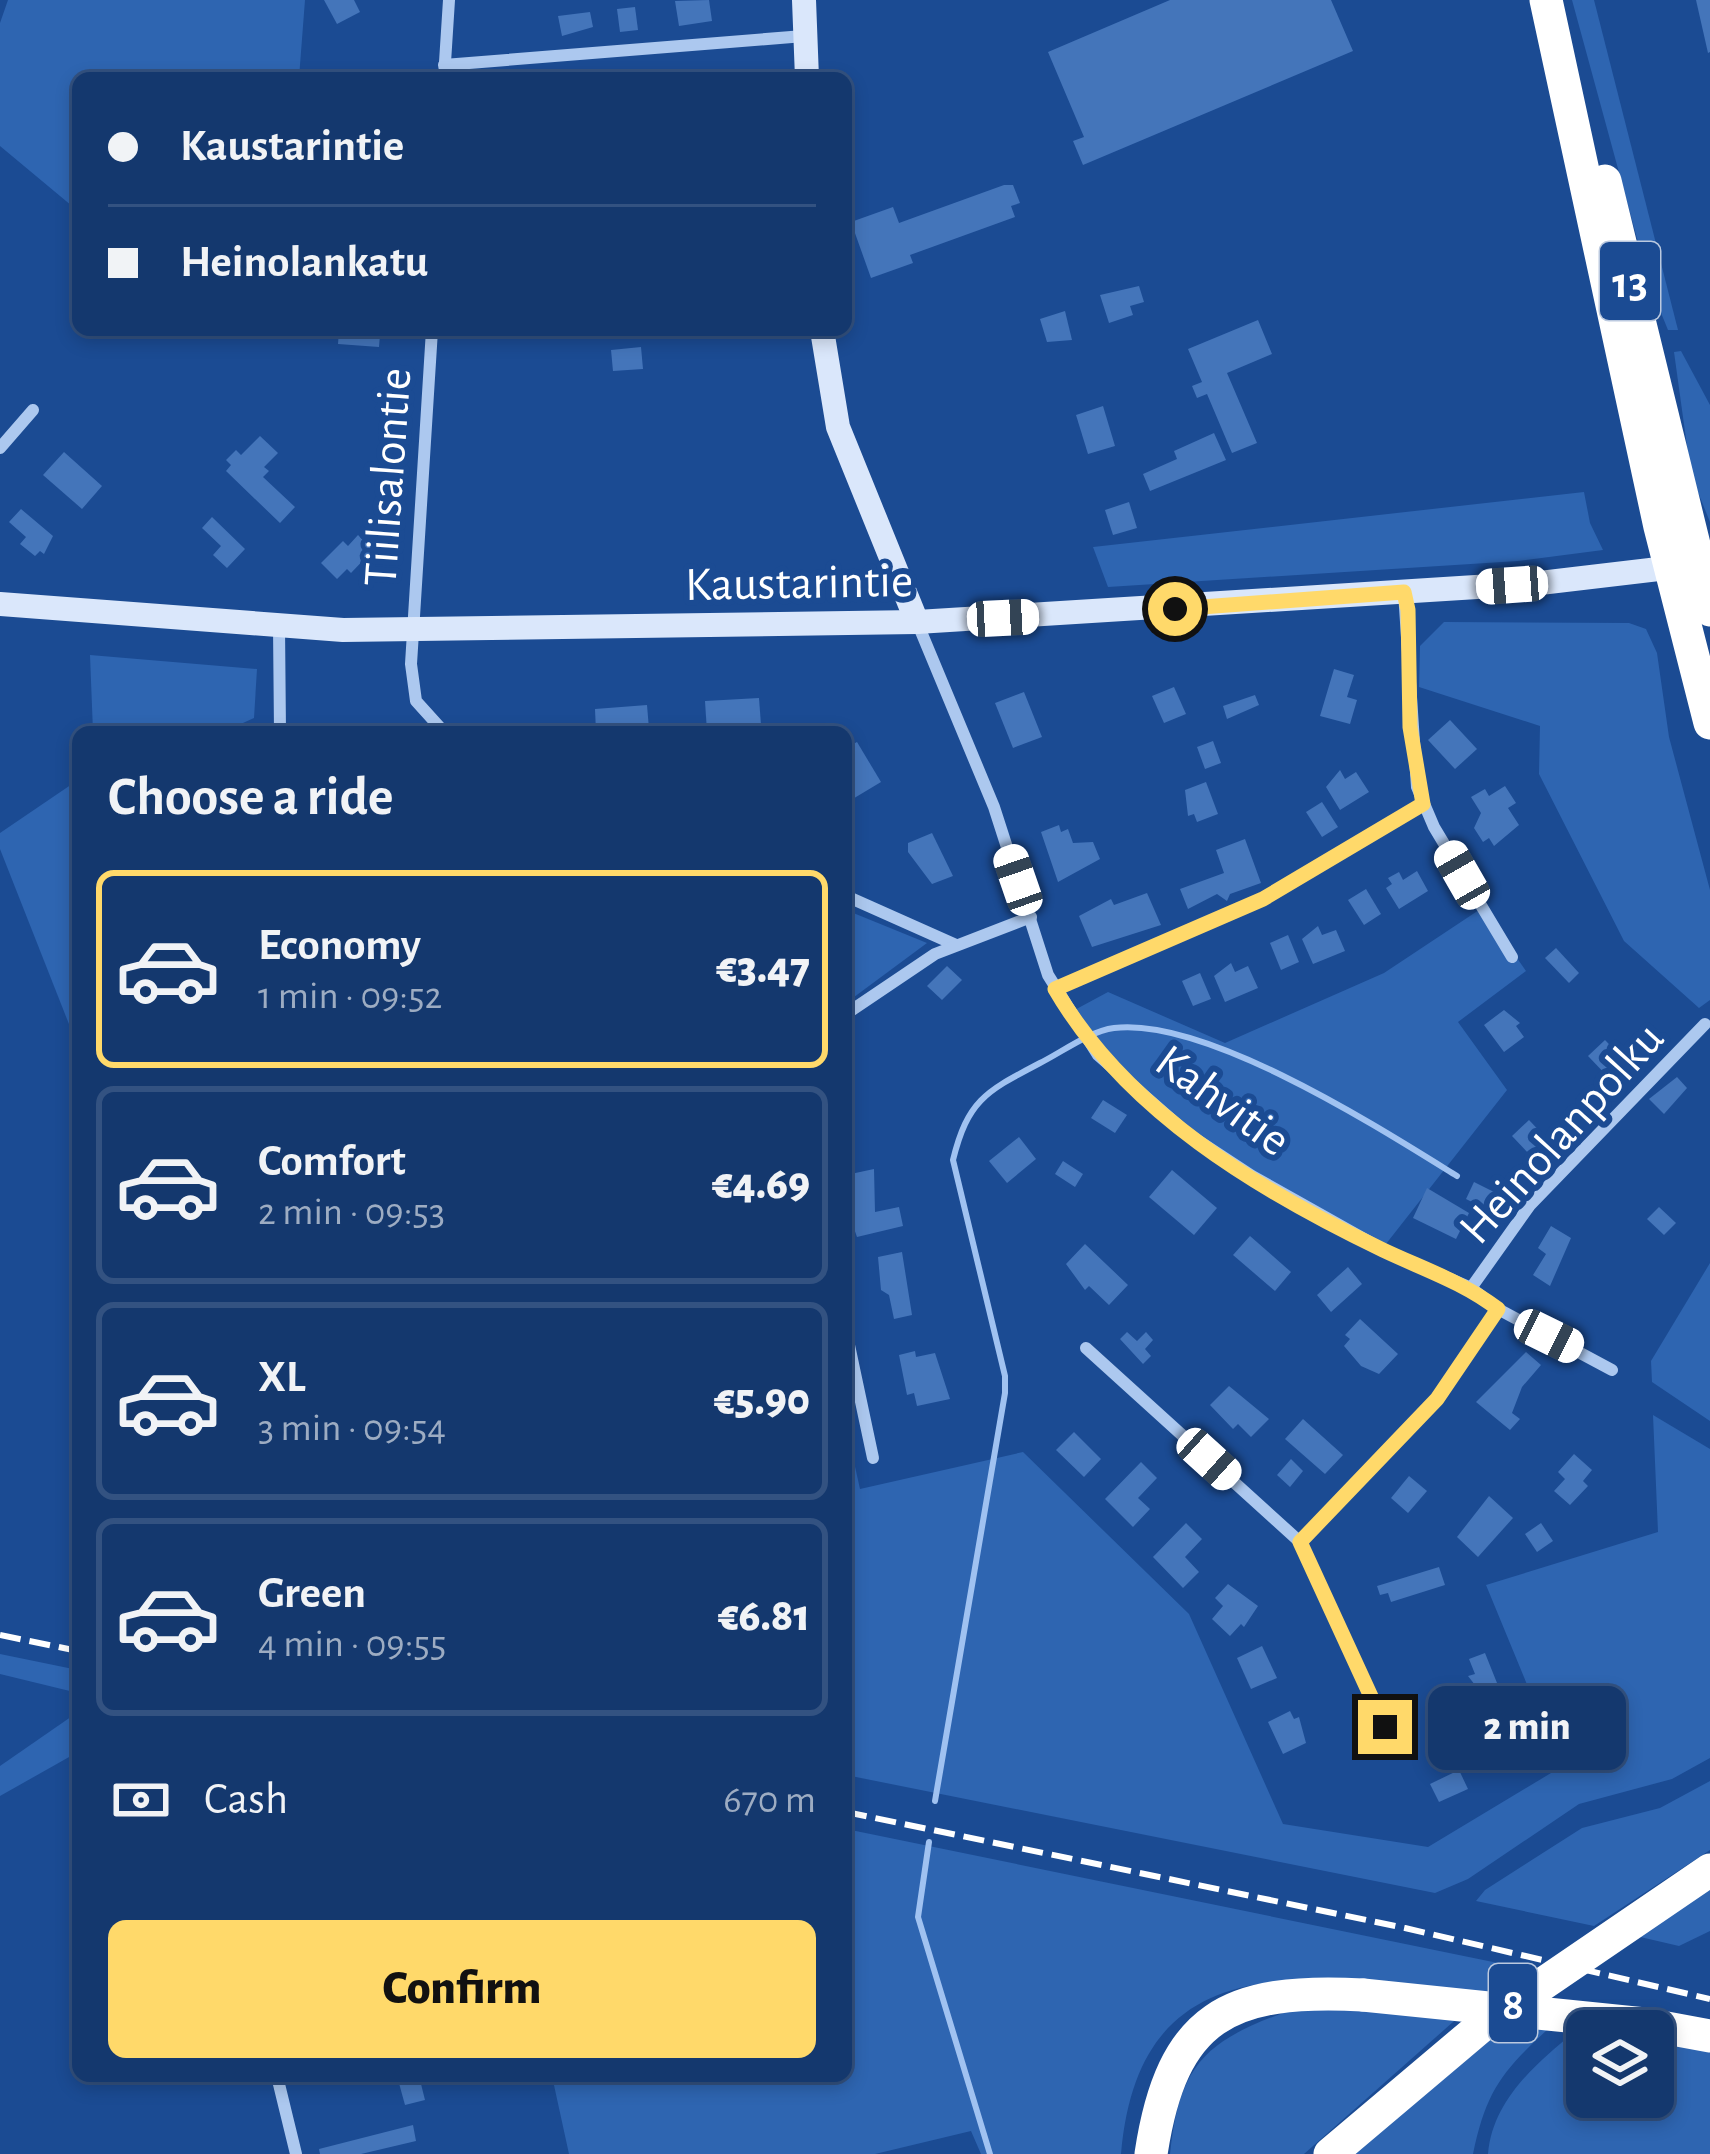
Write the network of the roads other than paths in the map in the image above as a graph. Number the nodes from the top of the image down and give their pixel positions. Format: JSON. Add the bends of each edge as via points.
{"nodes":[{"id":1,"x":449,"y":0,"type":"edge"},
{"id":2,"x":804,"y":0,"type":"edge"},
{"id":3,"x":1550,"y":0,"type":"edge"},
{"id":4,"x":806,"y":36,"type":"junction"},
{"id":5,"x":444,"y":72,"type":"edge"},
{"id":6,"x":807,"y":72,"type":"edge"},
{"id":7,"x":431,"y":336,"type":"edge"},
{"id":8,"x":823,"y":336,"type":"edge"},
{"id":9,"x":33,"y":410,"type":"dead end"},
{"id":10,"x":0,"y":448,"type":"edge"},
{"id":11,"x":1693,"y":564,"type":"edge"},
{"id":12,"x":1404,"y":592,"type":"junction"},
{"id":13,"x":0,"y":604,"type":"edge"},
{"id":14,"x":1710,"y":610,"type":"edge"},
{"id":15,"x":917,"y":622,"type":"junction"},
{"id":16,"x":279,"y":627,"type":"junction"},
{"id":17,"x":412,"y":628,"type":"junction"},
{"id":18,"x":1710,"y":723,"type":"edge"},
{"id":19,"x":280,"y":726,"type":"edge"},
{"id":20,"x":439,"y":726,"type":"edge"},
{"id":21,"x":1423,"y":804,"type":"junction"},
{"id":22,"x":852,"y":899,"type":"edge"},
{"id":23,"x":1031,"y":917,"type":"junction"},
{"id":24,"x":956,"y":945,"type":"junction"},
{"id":25,"x":1512,"y":957,"type":"dead end"},
{"id":26,"x":1055,"y":989,"type":"junction"},
{"id":27,"x":852,"y":1010,"type":"edge"},
{"id":28,"x":1705,"y":1024,"type":"dead end"},
{"id":29,"x":1471,"y":1288,"type":"junction"},
{"id":30,"x":1498,"y":1309,"type":"junction"},
{"id":31,"x":1086,"y":1348,"type":"dead end"},
{"id":32,"x":852,"y":1359,"type":"edge"},
{"id":33,"x":1612,"y":1370,"type":"dead end"},
{"id":34,"x":873,"y":1458,"type":"dead end"},
{"id":35,"x":1300,"y":1542,"type":"junction"},
{"id":36,"x":1385,"y":1727,"type":"dead end"},
{"id":37,"x":1710,"y":1870,"type":"edge"},
{"id":38,"x":1710,"y":2036,"type":"edge"},
{"id":39,"x":279,"y":2082,"type":"edge"},
{"id":40,"x":296,"y":2154,"type":"edge"},
{"id":41,"x":1151,"y":2154,"type":"edge"},
{"id":42,"x":1330,"y":2154,"type":"edge"}],
"edges":[{"from":1,"to":5,"type":"street"},
{"from":2,"to":4,"type":"street"},
{"from":3,"to":11,"type":"highway","number":"13","via":[[1580,80]]},
{"from":4,"to":5,"type":"street"},
{"from":4,"to":6,"type":"street"},
{"from":7,"to":17,"type":"street","name":"Tiilisalontie"},
{"from":8,"to":15,"type":"street","name":"Kahvitie","via":[[838,427]]},
{"from":9,"to":10,"type":"street"},
{"from":11,"to":12,"type":"street","name":"Kaustarintie"},
{"from":11,"to":14,"type":"highway","number":"13"},
{"from":11,"to":18,"type":"highway","number":"13"},
{"from":12,"to":15,"type":"street","name":"Kaustarintie"},
{"from":12,"to":21,"type":"street","via":[[1410,727]]},
{"from":13,"to":16,"type":"street","name":"Kaustarintie"},
{"from":15,"to":17,"type":"street","name":"Kaustarintie"},
{"from":15,"to":23,"type":"street","name":"Kahvitie"},
{"from":16,"to":17,"type":"street","name":"Kaustarintie"},
{"from":16,"to":19,"type":"street"},
{"from":17,"to":20,"type":"street","name":"Tiilisalontie","via":[[416,701]]},
{"from":21,"to":25,"type":"street"},
{"from":21,"to":26,"type":"street","via":[[1263,899]]},
{"from":22,"to":24,"type":"street"},
{"from":23,"to":24,"type":"street"},
{"from":23,"to":26,"type":"street","name":"Kahvitie"},
{"from":24,"to":27,"type":"street"},
{"from":26,"to":29,"type":"street","name":"Kahvitie","via":[[1098,1055],[1188,1134],[1382,1249]]},
{"from":28,"to":29,"type":"street","name":"Heinolanpolku","via":[[1530,1205]]},
{"from":29,"to":30,"type":"street","name":"Kahvitie"},
{"from":30,"to":33,"type":"street","name":"Kahvitie"},
{"from":30,"to":35,"type":"street","via":[[1437,1399]]},
{"from":31,"to":35,"type":"street"},
{"from":32,"to":34,"type":"street"},
{"from":35,"to":36,"type":"street"},
{"from":37,"to":42,"type":"highway","number":"8","via":[[1484,2024]]},
{"from":38,"to":41,"type":"highway","bridge":true,"via":[[1363,1995],[1273,1996],[1208,2024],[1179,2055]]},
{"from":39,"to":40,"type":"street"}]}
